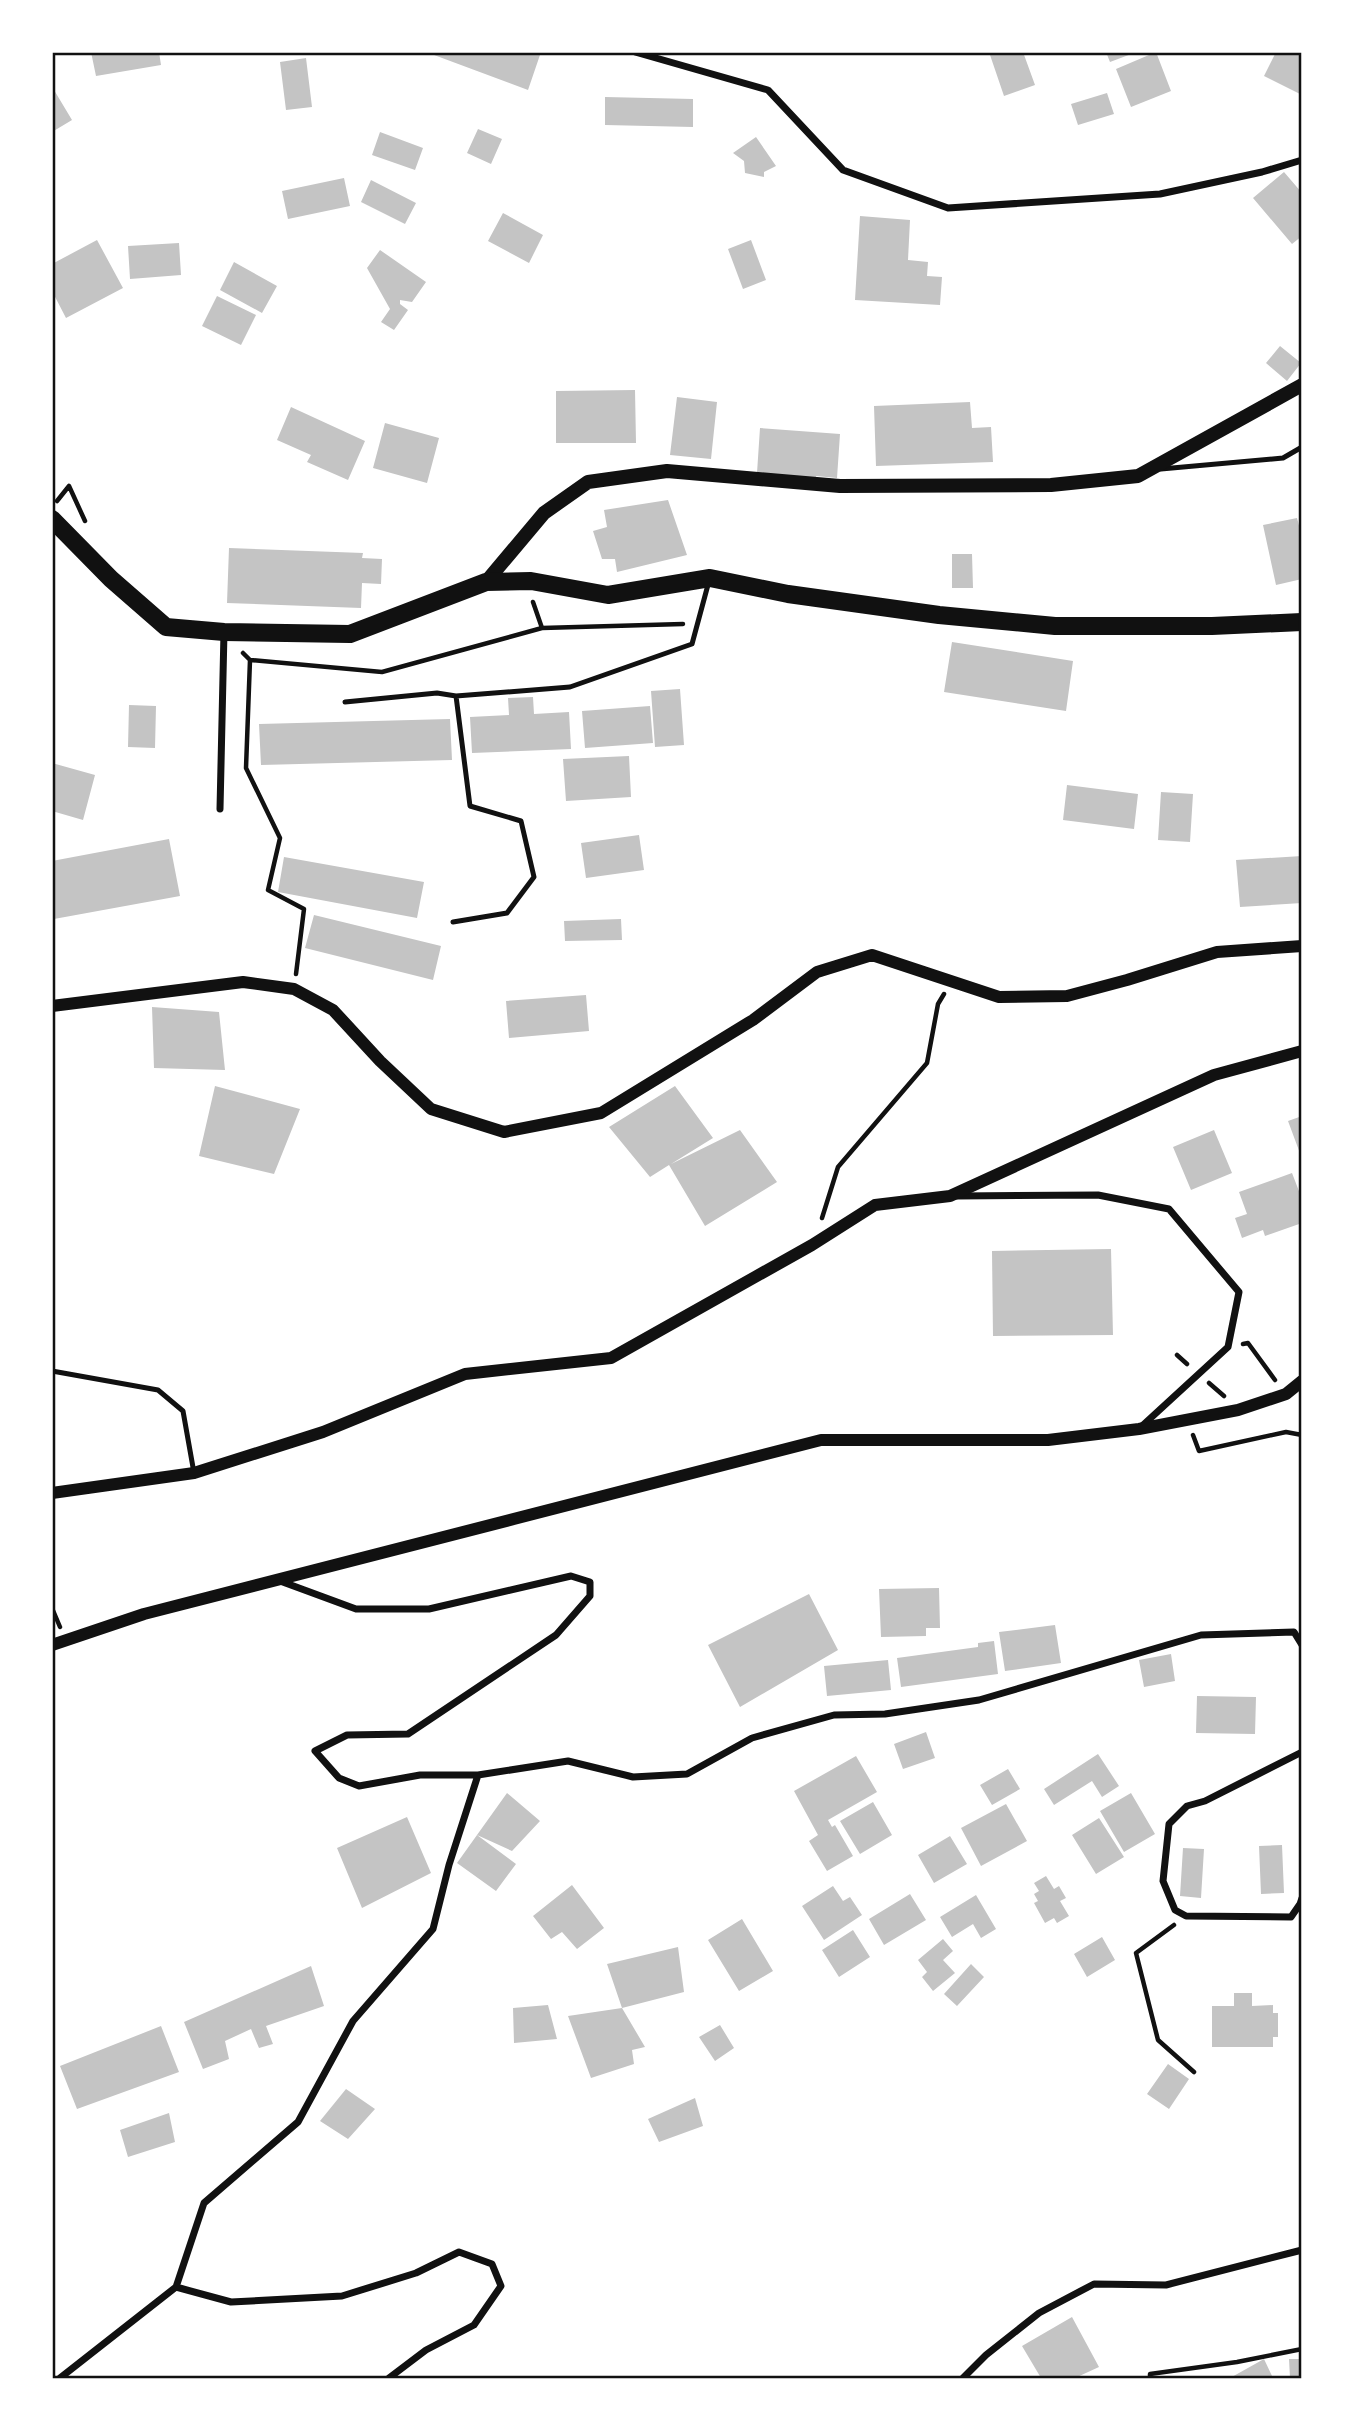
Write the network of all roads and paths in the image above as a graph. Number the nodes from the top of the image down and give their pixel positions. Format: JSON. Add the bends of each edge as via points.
{"nodes":[{"id":1,"x":635,"y":52,"type":"edge"},
{"id":2,"x":1301,"y":160,"type":"edge"},
{"id":3,"x":1301,"y":385,"type":"edge"},
{"id":4,"x":1301,"y":447,"type":"edge"},
{"id":5,"x":1150,"y":470,"type":"junction"},
{"id":6,"x":68,"y":486,"type":"dead end"},
{"id":7,"x":52,"y":506,"type":"edge"},
{"id":8,"x":52,"y":519,"type":"edge"},
{"id":9,"x":710,"y":578,"type":"junction"},
{"id":10,"x":486,"y":582,"type":"junction"},
{"id":11,"x":1301,"y":622,"type":"edge"},
{"id":12,"x":698,"y":623,"type":"junction"},
{"id":13,"x":224,"y":632,"type":"junction"},
{"id":14,"x":250,"y":660,"type":"junction"},
{"id":15,"x":456,"y":696,"type":"junction"},
{"id":16,"x":345,"y":702,"type":"dead end"},
{"id":17,"x":220,"y":809,"type":"dead end"},
{"id":18,"x":453,"y":922,"type":"dead end"},
{"id":19,"x":1301,"y":946,"type":"edge"},
{"id":20,"x":951,"y":981,"type":"junction"},
{"id":21,"x":294,"y":989,"type":"junction"},
{"id":22,"x":52,"y":1006,"type":"edge"},
{"id":23,"x":1301,"y":1051,"type":"edge"},
{"id":24,"x":950,"y":1196,"type":"junction"},
{"id":25,"x":812,"y":1245,"type":"junction"},
{"id":26,"x":1228,"y":1347,"type":"junction"},
{"id":27,"x":52,"y":1371,"type":"edge"},
{"id":28,"x":1301,"y":1381,"type":"edge"},
{"id":29,"x":1286,"y":1394,"type":"junction"},
{"id":30,"x":1187,"y":1421,"type":"junction"},
{"id":31,"x":1139,"y":1429,"type":"junction"},
{"id":32,"x":1301,"y":1435,"type":"edge"},
{"id":33,"x":194,"y":1473,"type":"junction"},
{"id":34,"x":52,"y":1493,"type":"edge"},
{"id":35,"x":280,"y":1581,"type":"junction"},
{"id":36,"x":52,"y":1645,"type":"edge"},
{"id":37,"x":1301,"y":1645,"type":"edge"},
{"id":38,"x":1301,"y":1752,"type":"edge"},
{"id":39,"x":478,"y":1775,"type":"junction"},
{"id":40,"x":1301,"y":1898,"type":"edge"},
{"id":41,"x":1186,"y":1916,"type":"junction"},
{"id":42,"x":1194,"y":2072,"type":"dead end"},
{"id":43,"x":1301,"y":2250,"type":"edge"},
{"id":44,"x":176,"y":2287,"type":"junction"},
{"id":45,"x":1301,"y":2348,"type":"edge"},
{"id":46,"x":60,"y":2378,"type":"edge"},
{"id":47,"x":389,"y":2378,"type":"edge"},
{"id":48,"x":963,"y":2378,"type":"edge"},
{"id":49,"x":1150,"y":2378,"type":"edge"}],
"edges":[{"from":1,"to":2,"type":"street","via":[[768,90],[843,170],[948,208],[1160,194]]},
{"from":3,"to":5,"type":"main road"},
{"from":4,"to":5,"type":"lane","via":[[1283,458]]},
{"from":5,"to":10,"type":"main road","via":[[1138,476],[1051,485],[840,486],[667,471],[588,482],[544,513]]},
{"from":6,"to":7,"type":"path"},
{"from":8,"to":13,"type":"main road","via":[[166,627]]},
{"from":9,"to":10,"type":"main road","via":[[608,595],[531,581]]},
{"from":9,"to":11,"type":"main road","via":[[788,594],[1055,626]]},
{"from":9,"to":12,"type":"lane"},
{"from":10,"to":13,"type":"main road","via":[[350,634]]},
{"from":12,"to":14,"type":"path","via":[[542,628],[382,672]]},
{"from":12,"to":15,"type":"lane","via":[[692,644],[570,687]]},
{"from":13,"to":14,"type":"path"},
{"from":13,"to":17,"type":"street"},
{"from":14,"to":21,"type":"path","via":[[246,768],[280,838],[268,890],[304,908]]},
{"from":15,"to":16,"type":"lane","via":[[437,692]]},
{"from":15,"to":18,"type":"lane","via":[[470,806],[521,821],[534,877],[507,913]]},
{"from":19,"to":20,"type":"street","via":[[1217,952],[1067,996],[999,997]]},
{"from":20,"to":21,"type":"street","via":[[872,955],[817,972],[752,1020],[601,1113],[504,1132],[431,1109],[333,1010]]},
{"from":20,"to":25,"type":"path","via":[[938,1004],[927,1063],[838,1167]]},
{"from":21,"to":22,"type":"street","via":[[243,982]]},
{"from":23,"to":24,"type":"street","via":[[1214,1075]]},
{"from":24,"to":25,"type":"street","via":[[875,1205]]},
{"from":24,"to":26,"type":"street","via":[[1098,1195],[1169,1209],[1239,1292]]},
{"from":25,"to":33,"type":"street","via":[[611,1358],[465,1374],[323,1432]]},
{"from":26,"to":29,"type":"path","via":[[1248,1343]]},
{"from":26,"to":31,"type":"street"},
{"from":27,"to":33,"type":"lane","via":[[158,1391],[183,1411]]},
{"from":28,"to":29,"type":"street"},
{"from":29,"to":30,"type":"street"},
{"from":30,"to":31,"type":"street"},
{"from":30,"to":32,"type":"path","via":[[1199,1451],[1286,1432]]},
{"from":31,"to":35,"type":"street","via":[[1048,1440],[821,1440]]},
{"from":33,"to":34,"type":"street"},
{"from":35,"to":36,"type":"street","via":[[144,1614]]},
{"from":35,"to":39,"type":"street","via":[[356,1609],[429,1609],[571,1576],[590,1582],[590,1596],[556,1635],[408,1734],[348,1735],[315,1751],[339,1778],[359,1786],[420,1775]]},
{"from":37,"to":39,"type":"street","via":[[1294,1632],[1201,1635],[979,1700],[886,1714],[834,1715],[752,1738],[687,1774],[634,1777],[568,1760]]},
{"from":38,"to":41,"type":"street","via":[[1187,1806],[1170,1824],[1163,1881],[1175,1910]]},
{"from":39,"to":44,"type":"street","via":[[433,1929],[353,2021],[298,2122],[204,2203]]},
{"from":40,"to":41,"type":"street","via":[[1291,1917]]},
{"from":41,"to":42,"type":"path","via":[[1136,1953],[1158,2040]]},
{"from":43,"to":48,"type":"street","via":[[1166,2285],[1094,2284],[1039,2313]]},
{"from":44,"to":46,"type":"street"},
{"from":44,"to":47,"type":"street","via":[[231,2302],[342,2296],[416,2273],[459,2252],[492,2264],[500,2286],[474,2325],[426,2350]]},
{"from":45,"to":49,"type":"path","via":[[1150,2374]]}]}
